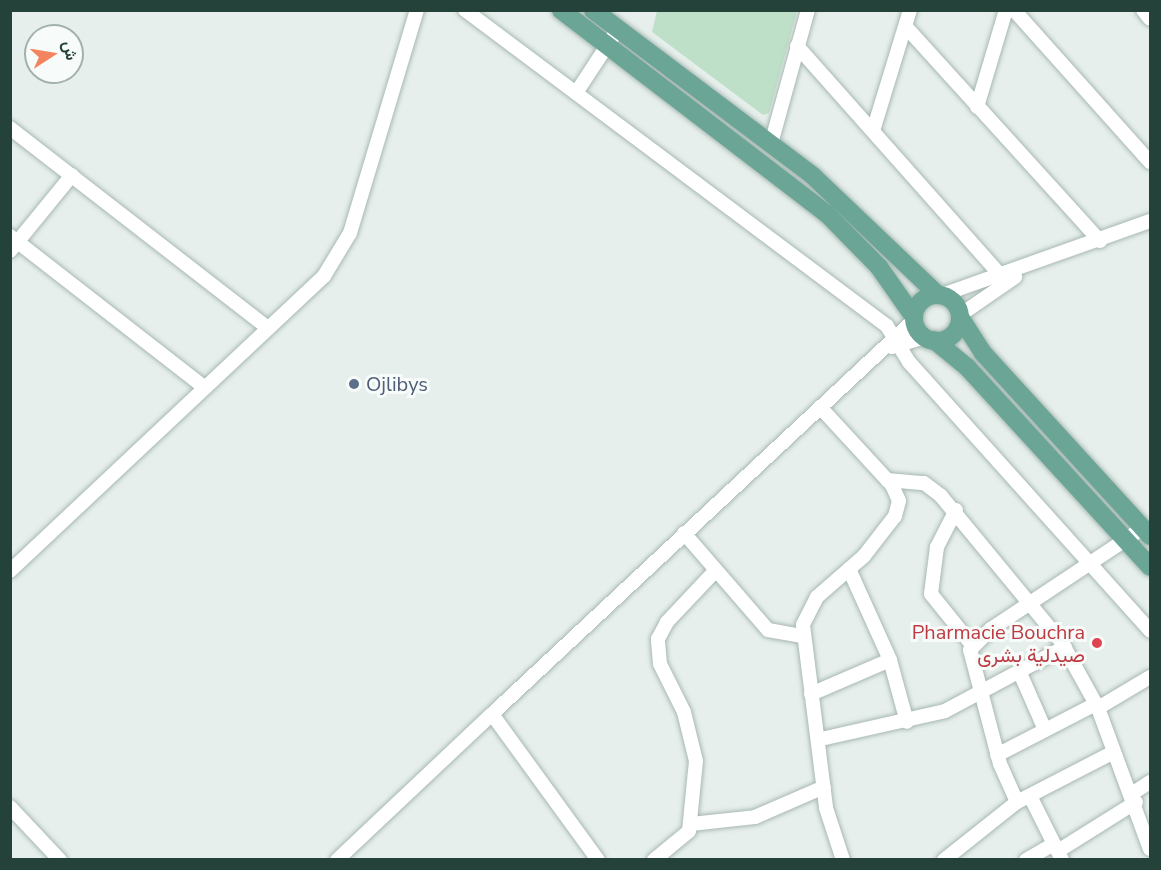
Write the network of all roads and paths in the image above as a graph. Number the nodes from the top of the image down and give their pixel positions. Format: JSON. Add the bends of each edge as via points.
{"nodes":[{"id":1,"x":417,"y":10,"type":"edge"},
{"id":2,"x":465,"y":10,"type":"edge"},
{"id":3,"x":561,"y":10,"type":"edge"},
{"id":4,"x":593,"y":10,"type":"edge"},
{"id":5,"x":808,"y":10,"type":"edge"},
{"id":6,"x":910,"y":10,"type":"edge"},
{"id":7,"x":1006,"y":10,"type":"edge"},
{"id":8,"x":1014,"y":10,"type":"edge"},
{"id":9,"x":1143,"y":10,"type":"edge"},
{"id":10,"x":1150,"y":19,"type":"edge"},
{"id":11,"x":906,"y":27,"type":"junction"},
{"id":12,"x":613,"y":37,"type":"junction"},
{"id":13,"x":797,"y":45,"type":"junction"},
{"id":14,"x":576,"y":93,"type":"junction"},
{"id":15,"x":977,"y":107,"type":"junction"},
{"id":16,"x":10,"y":128,"type":"edge"},
{"id":17,"x":873,"y":131,"type":"junction"},
{"id":18,"x":771,"y":144,"type":"junction"},
{"id":19,"x":1150,"y":162,"type":"edge"},
{"id":20,"x":72,"y":175,"type":"junction"},
{"id":21,"x":1150,"y":221,"type":"edge"},
{"id":22,"x":1100,"y":241,"type":"junction"},
{"id":23,"x":13,"y":243,"type":"edge"},
{"id":24,"x":1038,"y":264,"type":"junction"},
{"id":25,"x":909,"y":271,"type":"junction"},
{"id":26,"x":1000,"y":275,"type":"junction"},
{"id":27,"x":893,"y":285,"type":"junction"},
{"id":28,"x":940,"y":296,"type":"junction"},
{"id":29,"x":960,"y":316,"type":"junction"},
{"id":30,"x":914,"y":318,"type":"junction"},
{"id":31,"x":268,"y":328,"type":"junction"},
{"id":32,"x":898,"y":339,"type":"junction"},
{"id":33,"x":929,"y":339,"type":"junction"},
{"id":34,"x":982,"y":353,"type":"junction"},
{"id":35,"x":968,"y":367,"type":"junction"},
{"id":36,"x":204,"y":388,"type":"junction"},
{"id":37,"x":820,"y":407,"type":"junction"},
{"id":38,"x":887,"y":480,"type":"junction"},
{"id":39,"x":956,"y":510,"type":"junction"},
{"id":40,"x":1147,"y":532,"type":"edge"},
{"id":41,"x":684,"y":533,"type":"junction"},
{"id":42,"x":1127,"y":542,"type":"junction"},
{"id":43,"x":10,"y":551,"type":"edge"},
{"id":44,"x":22,"y":560,"type":"junction"},
{"id":45,"x":1091,"y":564,"type":"junction"},
{"id":46,"x":1150,"y":567,"type":"edge"},
{"id":47,"x":849,"y":569,"type":"junction"},
{"id":48,"x":716,"y":570,"type":"junction"},
{"id":49,"x":10,"y":571,"type":"edge"},
{"id":50,"x":1031,"y":604,"type":"junction"},
{"id":51,"x":1150,"y":631,"type":"edge"},
{"id":52,"x":802,"y":636,"type":"junction"},
{"id":53,"x":973,"y":646,"type":"junction"},
{"id":54,"x":1065,"y":647,"type":"junction"},
{"id":55,"x":890,"y":660,"type":"junction"},
{"id":56,"x":1020,"y":673,"type":"junction"},
{"id":57,"x":1150,"y":677,"type":"edge"},
{"id":58,"x":811,"y":694,"type":"junction"},
{"id":59,"x":980,"y":697,"type":"junction"},
{"id":60,"x":1097,"y":706,"type":"junction"},
{"id":61,"x":492,"y":714,"type":"junction"},
{"id":62,"x":907,"y":722,"type":"junction"},
{"id":63,"x":1045,"y":730,"type":"junction"},
{"id":64,"x":821,"y":739,"type":"junction"},
{"id":65,"x":1114,"y":753,"type":"junction"},
{"id":66,"x":997,"y":755,"type":"junction"},
{"id":67,"x":1150,"y":782,"type":"edge"},
{"id":68,"x":824,"y":787,"type":"junction"},
{"id":69,"x":1135,"y":797,"type":"junction"},
{"id":70,"x":1023,"y":799,"type":"junction"},
{"id":71,"x":10,"y":807,"type":"edge"},
{"id":72,"x":691,"y":824,"type":"junction"},
{"id":73,"x":1150,"y":849,"type":"edge"},
{"id":74,"x":1058,"y":851,"type":"edge"},
{"id":75,"x":1150,"y":856,"type":"edge"},
{"id":76,"x":60,"y":860,"type":"edge"},
{"id":77,"x":337,"y":860,"type":"edge"},
{"id":78,"x":598,"y":860,"type":"edge"},
{"id":79,"x":654,"y":860,"type":"edge"},
{"id":80,"x":843,"y":860,"type":"edge"},
{"id":81,"x":944,"y":860,"type":"edge"},
{"id":82,"x":1026,"y":860,"type":"edge"},
{"id":83,"x":1144,"y":860,"type":"edge"}],
"edges":[{"from":1,"to":31,"type":"street","via":[[350,233],[324,276]]},
{"from":2,"to":14,"type":"street"},
{"from":3,"to":12,"type":"main road"},
{"from":4,"to":12,"type":"main road"},
{"from":5,"to":13,"type":"street"},
{"from":6,"to":11,"type":"street"},
{"from":7,"to":15,"type":"street"},
{"from":8,"to":19,"type":"street"},
{"from":9,"to":10,"type":"street"},
{"from":11,"to":15,"type":"street"},
{"from":11,"to":17,"type":"street"},
{"from":12,"to":14,"type":"street"},
{"from":12,"to":18,"type":"main road"},
{"from":12,"to":27,"type":"main road","via":[[793,183],[849,235]]},
{"from":13,"to":17,"type":"street"},
{"from":13,"to":18,"type":"street"},
{"from":14,"to":32,"type":"street"},
{"from":15,"to":22,"type":"street"},
{"from":16,"to":20,"type":"street"},
{"from":17,"to":26,"type":"street"},
{"from":18,"to":25,"type":"main road","via":[[841,201]]},
{"from":20,"to":23,"type":"street"},
{"from":20,"to":31,"type":"street"},
{"from":21,"to":22,"type":"street"},
{"from":22,"to":24,"type":"street"},
{"from":23,"to":36,"type":"street"},
{"from":24,"to":26,"type":"street"},
{"from":24,"to":29,"type":"street"},
{"from":25,"to":27,"type":"main road"},
{"from":25,"to":28,"type":"main road"},
{"from":26,"to":28,"type":"street"},
{"from":27,"to":30,"type":"main road"},
{"from":28,"to":29,"type":"main road"},
{"from":28,"to":30,"type":"main road","via":[[920,302]]},
{"from":29,"to":33,"type":"main road","via":[[951,336]]},
{"from":29,"to":34,"type":"main road"},
{"from":30,"to":32,"type":"street"},
{"from":30,"to":33,"type":"main road"},
{"from":31,"to":36,"type":"street"},
{"from":32,"to":33,"type":"street"},
{"from":32,"to":37,"type":"street"},
{"from":32,"to":45,"type":"street","via":[[909,362]]},
{"from":33,"to":35,"type":"main road"},
{"from":34,"to":35,"type":"main road"},
{"from":34,"to":40,"type":"main road"},
{"from":35,"to":42,"type":"main road"},
{"from":36,"to":44,"type":"street"},
{"from":37,"to":38,"type":"street"},
{"from":37,"to":41,"type":"street"},
{"from":38,"to":39,"type":"street","via":[[924,483]]},
{"from":38,"to":47,"type":"street","via":[[899,501],[895,516]]},
{"from":39,"to":50,"type":"street"},
{"from":39,"to":53,"type":"street","via":[[938,547],[932,594]]},
{"from":40,"to":42,"type":"street"},
{"from":41,"to":48,"type":"street"},
{"from":41,"to":61,"type":"street"},
{"from":42,"to":45,"type":"street"},
{"from":42,"to":46,"type":"main road"},
{"from":43,"to":44,"type":"street"},
{"from":44,"to":49,"type":"street"},
{"from":45,"to":50,"type":"street"},
{"from":45,"to":51,"type":"street"},
{"from":47,"to":52,"type":"street","via":[[806,612]]},
{"from":47,"to":55,"type":"street"},
{"from":48,"to":52,"type":"street","via":[[768,630]]},
{"from":48,"to":72,"type":"street","via":[[667,622],[656,653],[692,734]]},
{"from":50,"to":53,"type":"street"},
{"from":50,"to":54,"type":"street"},
{"from":52,"to":58,"type":"street"},
{"from":53,"to":59,"type":"street","via":[[971,661]]},
{"from":54,"to":56,"type":"street"},
{"from":54,"to":60,"type":"street"},
{"from":55,"to":58,"type":"street"},
{"from":55,"to":62,"type":"street"},
{"from":56,"to":59,"type":"street"},
{"from":56,"to":63,"type":"street"},
{"from":57,"to":60,"type":"street"},
{"from":58,"to":64,"type":"street"},
{"from":59,"to":62,"type":"street"},
{"from":59,"to":66,"type":"street"},
{"from":60,"to":63,"type":"street"},
{"from":60,"to":65,"type":"street"},
{"from":61,"to":77,"type":"street"},
{"from":61,"to":78,"type":"street"},
{"from":62,"to":64,"type":"street"},
{"from":63,"to":66,"type":"street"},
{"from":64,"to":68,"type":"street"},
{"from":65,"to":69,"type":"street"},
{"from":65,"to":70,"type":"street"},
{"from":66,"to":70,"type":"street"},
{"from":67,"to":69,"type":"street"},
{"from":68,"to":72,"type":"street","via":[[755,817]]},
{"from":68,"to":80,"type":"street"},
{"from":69,"to":73,"type":"street"},
{"from":69,"to":74,"type":"street"},
{"from":70,"to":74,"type":"street"},
{"from":70,"to":81,"type":"street"},
{"from":71,"to":76,"type":"street"},
{"from":72,"to":79,"type":"street","via":[[679,842]]},
{"from":74,"to":82,"type":"street"},
{"from":75,"to":83,"type":"street"}]}
